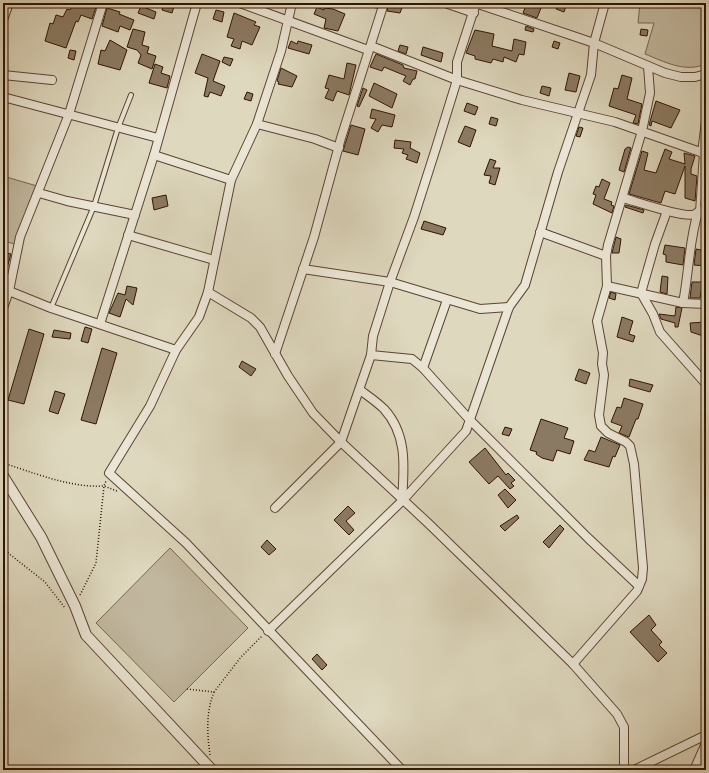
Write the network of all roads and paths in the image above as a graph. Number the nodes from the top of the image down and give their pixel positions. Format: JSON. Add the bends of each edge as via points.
{"nodes":[{"id":1,"x":9,"y":3,"type":"edge"},
{"id":2,"x":103,"y":3,"type":"edge"},
{"id":3,"x":197,"y":3,"type":"edge"},
{"id":4,"x":240,"y":3,"type":"edge"},
{"id":5,"x":292,"y":3,"type":"edge"},
{"id":6,"x":384,"y":3,"type":"edge"},
{"id":7,"x":445,"y":3,"type":"edge"},
{"id":8,"x":475,"y":3,"type":"edge"},
{"id":9,"x":605,"y":3,"type":"edge"},
{"id":10,"x":474,"y":13,"type":"junction"},
{"id":11,"x":3,"y":20,"type":"edge"},
{"id":12,"x":288,"y":22,"type":"junction"},
{"id":13,"x":594,"y":43,"type":"junction"},
{"id":14,"x":370,"y":48,"type":"junction"},
{"id":15,"x":648,"y":66,"type":"junction"},
{"id":16,"x":706,"y":74,"type":"edge"},
{"id":17,"x":3,"y":75,"type":"edge"},
{"id":18,"x":52,"y":80,"type":"dead end"},
{"id":19,"x":457,"y":80,"type":"junction"},
{"id":20,"x":131,"y":95,"type":"dead end"},
{"id":21,"x":3,"y":97,"type":"edge"},
{"id":22,"x":578,"y":113,"type":"junction"},
{"id":23,"x":69,"y":114,"type":"junction"},
{"id":24,"x":706,"y":121,"type":"edge"},
{"id":25,"x":257,"y":124,"type":"junction"},
{"id":26,"x":118,"y":128,"type":"junction"},
{"id":27,"x":642,"y":131,"type":"junction"},
{"id":28,"x":158,"y":138,"type":"junction"},
{"id":29,"x":339,"y":148,"type":"junction"},
{"id":30,"x":704,"y":154,"type":"edge"},
{"id":31,"x":154,"y":155,"type":"junction"},
{"id":32,"x":231,"y":180,"type":"junction"},
{"id":33,"x":39,"y":193,"type":"junction"},
{"id":34,"x":623,"y":198,"type":"junction"},
{"id":35,"x":94,"y":206,"type":"junction"},
{"id":36,"x":706,"y":208,"type":"edge"},
{"id":37,"x":667,"y":211,"type":"junction"},
{"id":38,"x":698,"y":212,"type":"junction"},
{"id":39,"x":135,"y":215,"type":"junction"},
{"id":40,"x":540,"y":232,"type":"junction"},
{"id":41,"x":128,"y":235,"type":"junction"},
{"id":42,"x":606,"y":256,"type":"junction"},
{"id":43,"x":214,"y":260,"type":"junction"},
{"id":44,"x":303,"y":269,"type":"junction"},
{"id":45,"x":390,"y":282,"type":"junction"},
{"id":46,"x":607,"y":286,"type":"junction"},
{"id":47,"x":8,"y":291,"type":"junction"},
{"id":48,"x":208,"y":292,"type":"junction"},
{"id":49,"x":641,"y":293,"type":"junction"},
{"id":50,"x":447,"y":300,"type":"junction"},
{"id":51,"x":683,"y":303,"type":"junction"},
{"id":52,"x":706,"y":304,"type":"edge"},
{"id":53,"x":509,"y":307,"type":"junction"},
{"id":54,"x":3,"y":308,"type":"edge"},
{"id":55,"x":51,"y":308,"type":"junction"},
{"id":56,"x":100,"y":324,"type":"junction"},
{"id":57,"x":176,"y":350,"type":"junction"},
{"id":58,"x":275,"y":354,"type":"junction"},
{"id":59,"x":371,"y":355,"type":"junction"},
{"id":60,"x":423,"y":368,"type":"junction"},
{"id":61,"x":706,"y":384,"type":"edge"},
{"id":62,"x":360,"y":390,"type":"junction"},
{"id":63,"x":469,"y":419,"type":"junction"},
{"id":64,"x":341,"y":442,"type":"junction"},
{"id":65,"x":3,"y":463,"type":"edge"},
{"id":66,"x":109,"y":473,"type":"junction"},
{"id":67,"x":3,"y":476,"type":"edge"},
{"id":68,"x":104,"y":486,"type":"junction"},
{"id":69,"x":402,"y":501,"type":"junction"},
{"id":70,"x":275,"y":508,"type":"dead end"},
{"id":71,"x":3,"y":549,"type":"edge"},
{"id":72,"x":639,"y":586,"type":"junction"},
{"id":73,"x":72,"y":610,"type":"junction"},
{"id":74,"x":268,"y":631,"type":"junction"},
{"id":75,"x":573,"y":664,"type":"junction"},
{"id":76,"x":187,"y":689,"type":"dead end"},
{"id":77,"x":214,"y":692,"type":"junction"},
{"id":78,"x":706,"y":735,"type":"edge"},
{"id":79,"x":706,"y":743,"type":"edge"},
{"id":80,"x":212,"y":770,"type":"edge"},
{"id":81,"x":402,"y":770,"type":"edge"},
{"id":82,"x":624,"y":770,"type":"edge"},
{"id":83,"x":634,"y":770,"type":"edge"},
{"id":84,"x":694,"y":770,"type":"edge"}],
"edges":[{"from":1,"to":11,"type":"street"},
{"from":2,"to":23,"type":"street"},
{"from":3,"to":28,"type":"street"},
{"from":4,"to":12,"type":"street"},
{"from":5,"to":12,"type":"street"},
{"from":6,"to":14,"type":"street"},
{"from":7,"to":10,"type":"street"},
{"from":8,"to":10,"type":"street"},
{"from":8,"to":13,"type":"street"},
{"from":9,"to":13,"type":"street"},
{"from":10,"to":19,"type":"street","via":[[457,62]]},
{"from":12,"to":14,"type":"street"},
{"from":12,"to":25,"type":"street"},
{"from":13,"to":15,"type":"street"},
{"from":13,"to":22,"type":"street","via":[[591,75]]},
{"from":14,"to":19,"type":"street"},
{"from":14,"to":29,"type":"street"},
{"from":15,"to":16,"type":"street","via":[[681,77]]},
{"from":15,"to":27,"type":"street","via":[[650,93]]},
{"from":17,"to":18,"type":"street"},
{"from":19,"to":22,"type":"street","via":[[522,100]]},
{"from":19,"to":45,"type":"street","via":[[414,217]]},
{"from":20,"to":26,"type":"lane"},
{"from":21,"to":23,"type":"street"},
{"from":22,"to":27,"type":"street"},
{"from":22,"to":40,"type":"street"},
{"from":23,"to":26,"type":"street"},
{"from":23,"to":33,"type":"street"},
{"from":24,"to":30,"type":"street"},
{"from":25,"to":29,"type":"street"},
{"from":25,"to":32,"type":"street"},
{"from":26,"to":28,"type":"street"},
{"from":26,"to":35,"type":"lane"},
{"from":27,"to":30,"type":"street"},
{"from":27,"to":34,"type":"street"},
{"from":28,"to":31,"type":"street"},
{"from":29,"to":44,"type":"street"},
{"from":30,"to":38,"type":"lane"},
{"from":31,"to":32,"type":"street"},
{"from":31,"to":39,"type":"street"},
{"from":32,"to":43,"type":"street"},
{"from":33,"to":35,"type":"street"},
{"from":33,"to":47,"type":"street","via":[[20,238]]},
{"from":34,"to":37,"type":"street"},
{"from":34,"to":42,"type":"street"},
{"from":35,"to":39,"type":"street"},
{"from":35,"to":55,"type":"lane"},
{"from":36,"to":38,"type":"street"},
{"from":37,"to":38,"type":"street","via":[[690,215]]},
{"from":37,"to":49,"type":"street"},
{"from":38,"to":51,"type":"street","via":[[691,240],[690,266]]},
{"from":39,"to":41,"type":"street"},
{"from":40,"to":42,"type":"street"},
{"from":40,"to":53,"type":"street","via":[[525,286]]},
{"from":41,"to":43,"type":"street"},
{"from":41,"to":56,"type":"street"},
{"from":42,"to":46,"type":"street"},
{"from":43,"to":48,"type":"street"},
{"from":44,"to":45,"type":"street"},
{"from":44,"to":58,"type":"street"},
{"from":45,"to":50,"type":"street"},
{"from":45,"to":59,"type":"street","via":[[373,336]]},
{"from":46,"to":49,"type":"street"},
{"from":46,"to":72,"type":"street","via":[[597,321],[604,375],[599,415],[601,426],[611,435],[626,442],[631,452],[643,568]]},
{"from":47,"to":54,"type":"street"},
{"from":47,"to":55,"type":"street"},
{"from":48,"to":57,"type":"street","via":[[199,318]]},
{"from":48,"to":58,"type":"street","via":[[251,318],[266,334]]},
{"from":49,"to":51,"type":"street"},
{"from":49,"to":61,"type":"street","via":[[660,332]]},
{"from":50,"to":53,"type":"street","via":[[480,309]]},
{"from":50,"to":60,"type":"street"},
{"from":51,"to":52,"type":"street"},
{"from":53,"to":63,"type":"street"},
{"from":55,"to":56,"type":"street"},
{"from":56,"to":57,"type":"street"},
{"from":57,"to":66,"type":"street","via":[[150,406]]},
{"from":58,"to":64,"type":"street","via":[[313,412]]},
{"from":59,"to":60,"type":"street","via":[[412,359]]},
{"from":59,"to":62,"type":"street"},
{"from":60,"to":63,"type":"street"},
{"from":62,"to":64,"type":"street"},
{"from":62,"to":69,"type":"street","via":[[384,409],[398,428],[404,454]]},
{"from":63,"to":69,"type":"street","via":[[466,430]]},
{"from":63,"to":72,"type":"street"},
{"from":64,"to":69,"type":"street"},
{"from":64,"to":70,"type":"street"},
{"from":65,"to":68,"type":"path","via":[[62,481],[95,487]]},
{"from":66,"to":68,"type":"path"},
{"from":66,"to":74,"type":"street","via":[[186,543]]},
{"from":67,"to":73,"type":"street","via":[[41,537]]},
{"from":68,"to":73,"type":"path","via":[[96,563]]},
{"from":69,"to":74,"type":"street"},
{"from":69,"to":75,"type":"street","via":[[428,522]]},
{"from":71,"to":73,"type":"path","via":[[45,582]]},
{"from":72,"to":75,"type":"street","via":[[628,603]]},
{"from":73,"to":80,"type":"street","via":[[86,635]]},
{"from":74,"to":77,"type":"path","via":[[241,656]]},
{"from":74,"to":81,"type":"street"},
{"from":75,"to":82,"type":"street","via":[[617,714],[624,727]]},
{"from":76,"to":77,"type":"path"},
{"from":77,"to":80,"type":"path","via":[[209,704],[208,738]]},
{"from":78,"to":83,"type":"street"},
{"from":79,"to":84,"type":"street"}]}
